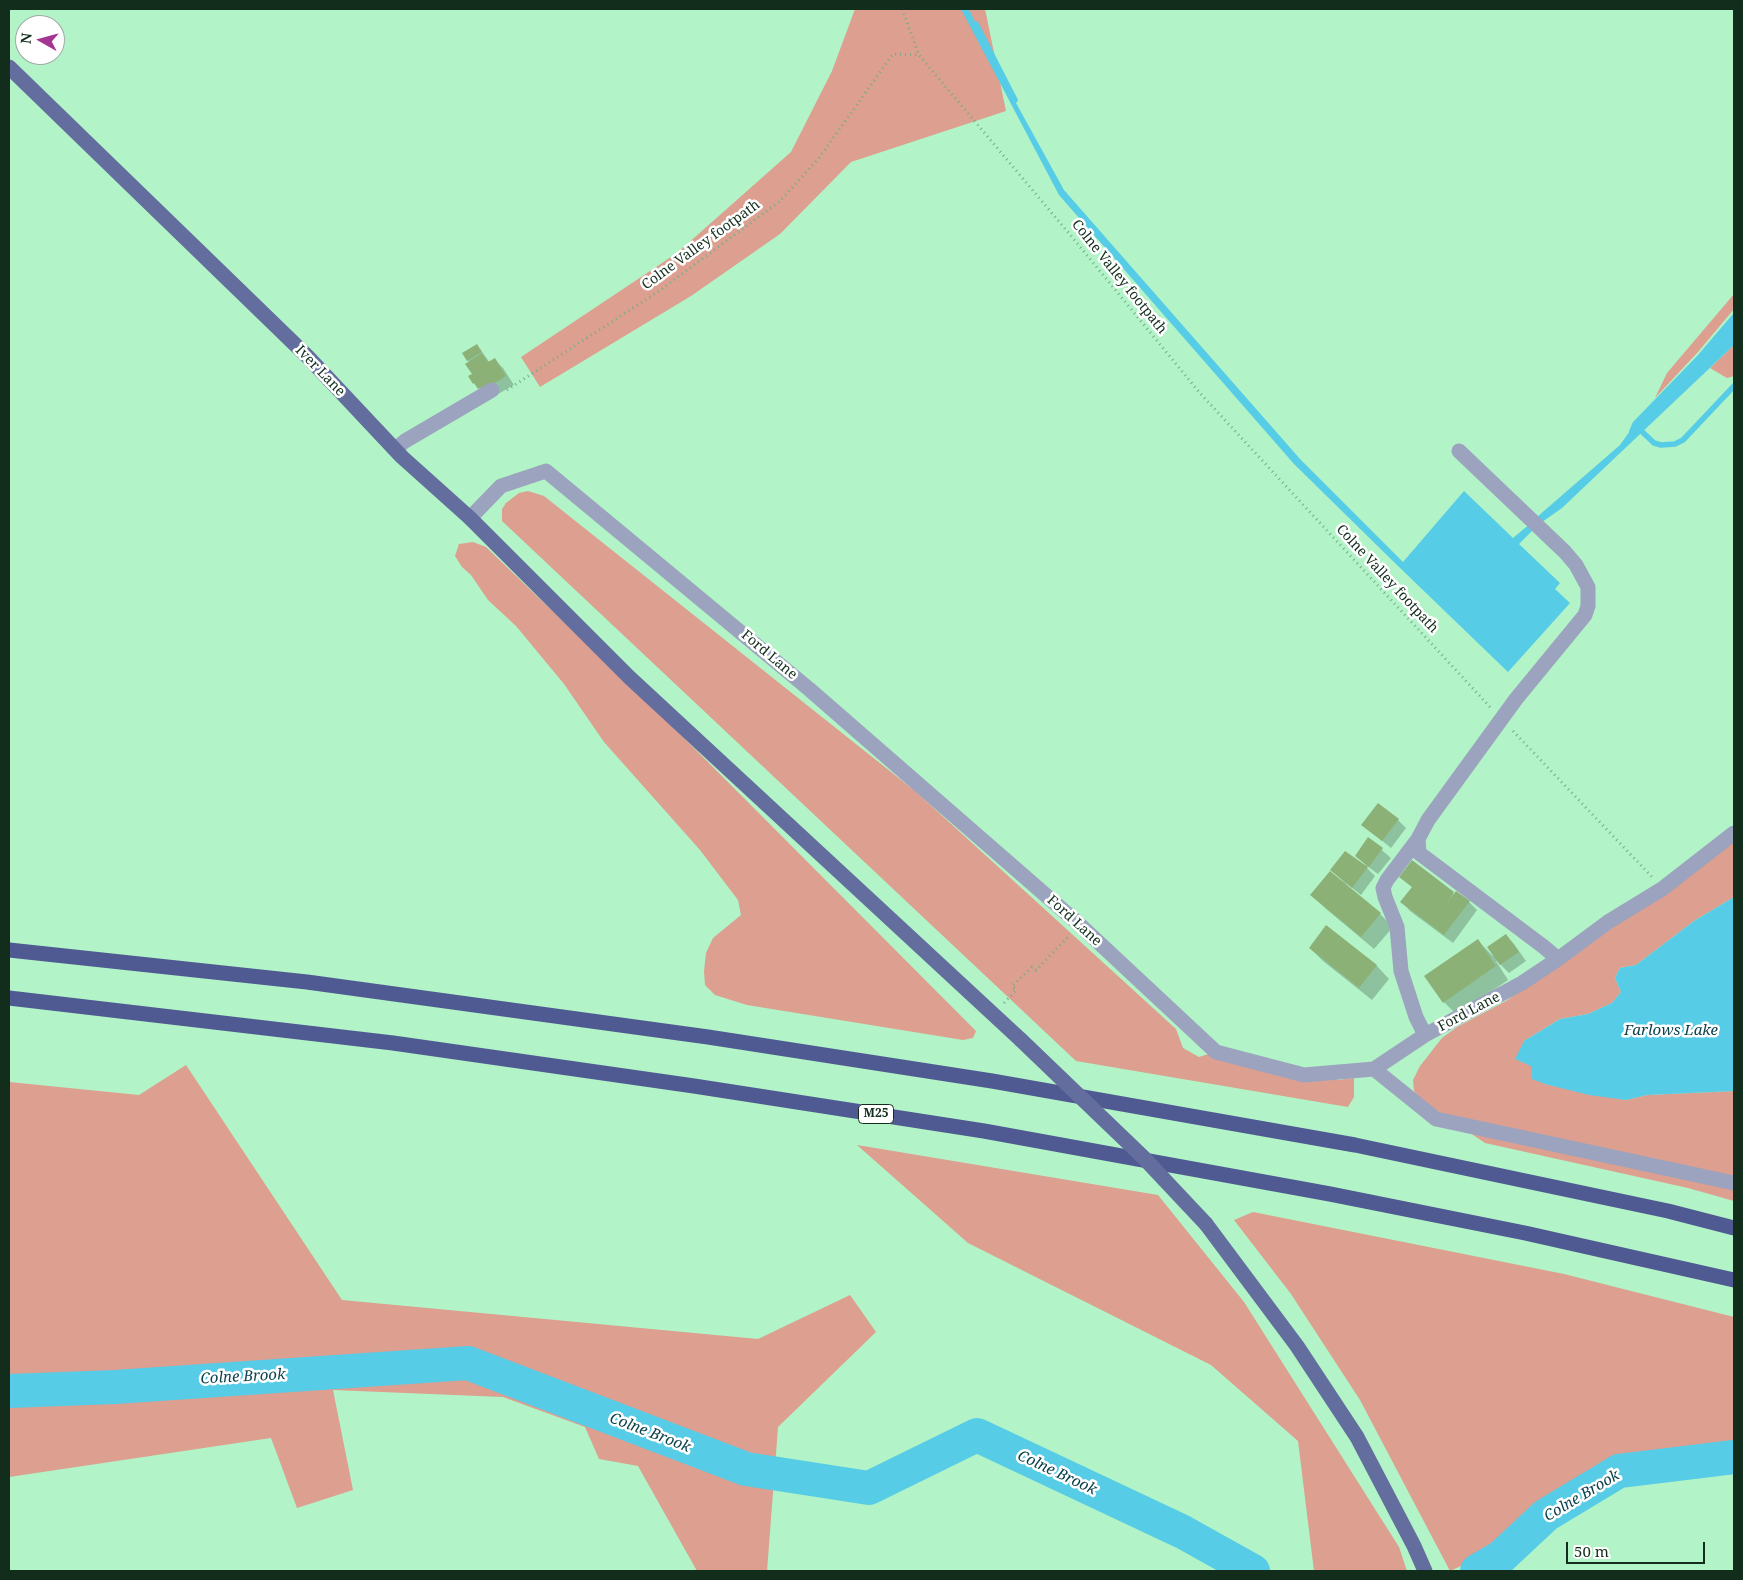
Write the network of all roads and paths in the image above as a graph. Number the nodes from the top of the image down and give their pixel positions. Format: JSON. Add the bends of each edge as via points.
{"nodes":[{"id":1,"x":902,"y":9,"type":"edge"},
{"id":2,"x":919,"y":55,"type":"junction"},
{"id":3,"x":9,"y":67,"type":"edge"},
{"id":4,"x":526,"y":377,"type":"dead end"},
{"id":5,"x":492,"y":390,"type":"dead end"},
{"id":6,"x":394,"y":449,"type":"junction"},
{"id":7,"x":1459,"y":451,"type":"dead end"},
{"id":8,"x":470,"y":518,"type":"junction"},
{"id":9,"x":1501,"y":719,"type":"junction"},
{"id":10,"x":1734,"y":833,"type":"edge"},
{"id":11,"x":1418,"y":839,"type":"junction"},
{"id":12,"x":1662,"y":889,"type":"junction"},
{"id":13,"x":1080,"y":925,"type":"junction"},
{"id":14,"x":9,"y":950,"type":"edge"},
{"id":15,"x":1558,"y":959,"type":"junction"},
{"id":16,"x":9,"y":998,"type":"edge"},
{"id":17,"x":994,"y":1014,"type":"junction"},
{"id":18,"x":1425,"y":1035,"type":"junction"},
{"id":19,"x":1374,"y":1069,"type":"junction"},
{"id":20,"x":1734,"y":1183,"type":"edge"},
{"id":21,"x":1734,"y":1228,"type":"edge"},
{"id":22,"x":1734,"y":1280,"type":"edge"},
{"id":23,"x":1423,"y":1566,"type":"edge"}],
"edges":[{"from":1,"to":2,"type":"path"},
{"from":2,"to":4,"type":"path","name":"Colne Valley footpath","via":[[893,54],[818,158],[780,201],[659,291]]},
{"from":2,"to":9,"type":"path","name":"Colne Valley footpath","via":[[1199,392]]},
{"from":3,"to":6,"type":"main road","name":"Iver Lane","via":[[308,357]]},
{"from":5,"to":6,"type":"street"},
{"from":6,"to":8,"type":"main road","name":"Iver Lane"},
{"from":7,"to":9,"type":"street","via":[[1565,552],[1588,588],[1585,615]]},
{"from":8,"to":13,"type":"street","name":"Ford Lane","via":[[501,486],[546,471],[809,689]]},
{"from":8,"to":17,"type":"main road","name":"Iver Lane","via":[[629,677]]},
{"from":9,"to":11,"type":"street","via":[[1428,820]]},
{"from":9,"to":12,"type":"path","name":"Colne Valley footpath"},
{"from":10,"to":12,"type":"street","name":"Ford Lane"},
{"from":11,"to":15,"type":"street","via":[[1419,853]]},
{"from":11,"to":18,"type":"street","via":[[1383,888],[1397,927],[1401,971]]},
{"from":12,"to":15,"type":"street","name":"Ford Lane","via":[[1608,922]]},
{"from":13,"to":17,"type":"path","via":[[1036,970],[1032,967],[1012,986],[1016,990]]},
{"from":13,"to":19,"type":"street","name":"Ford Lane","via":[[1216,1052],[1304,1076]]},
{"from":14,"to":21,"type":"highway","via":[[317,984],[708,1037],[992,1081],[1355,1145]]},
{"from":15,"to":18,"type":"street","name":"Ford Lane","via":[[1522,984]]},
{"from":16,"to":22,"type":"highway","number":"M25","via":[[393,1043],[984,1131],[1340,1196]]},
{"from":17,"to":23,"type":"main road","name":"Iver Lane","bridge":true,"via":[[1143,1157],[1206,1224],[1297,1346],[1357,1436]]},
{"from":18,"to":19,"type":"street","name":"Ford Lane"},
{"from":19,"to":20,"type":"street","via":[[1436,1119]]}]}
